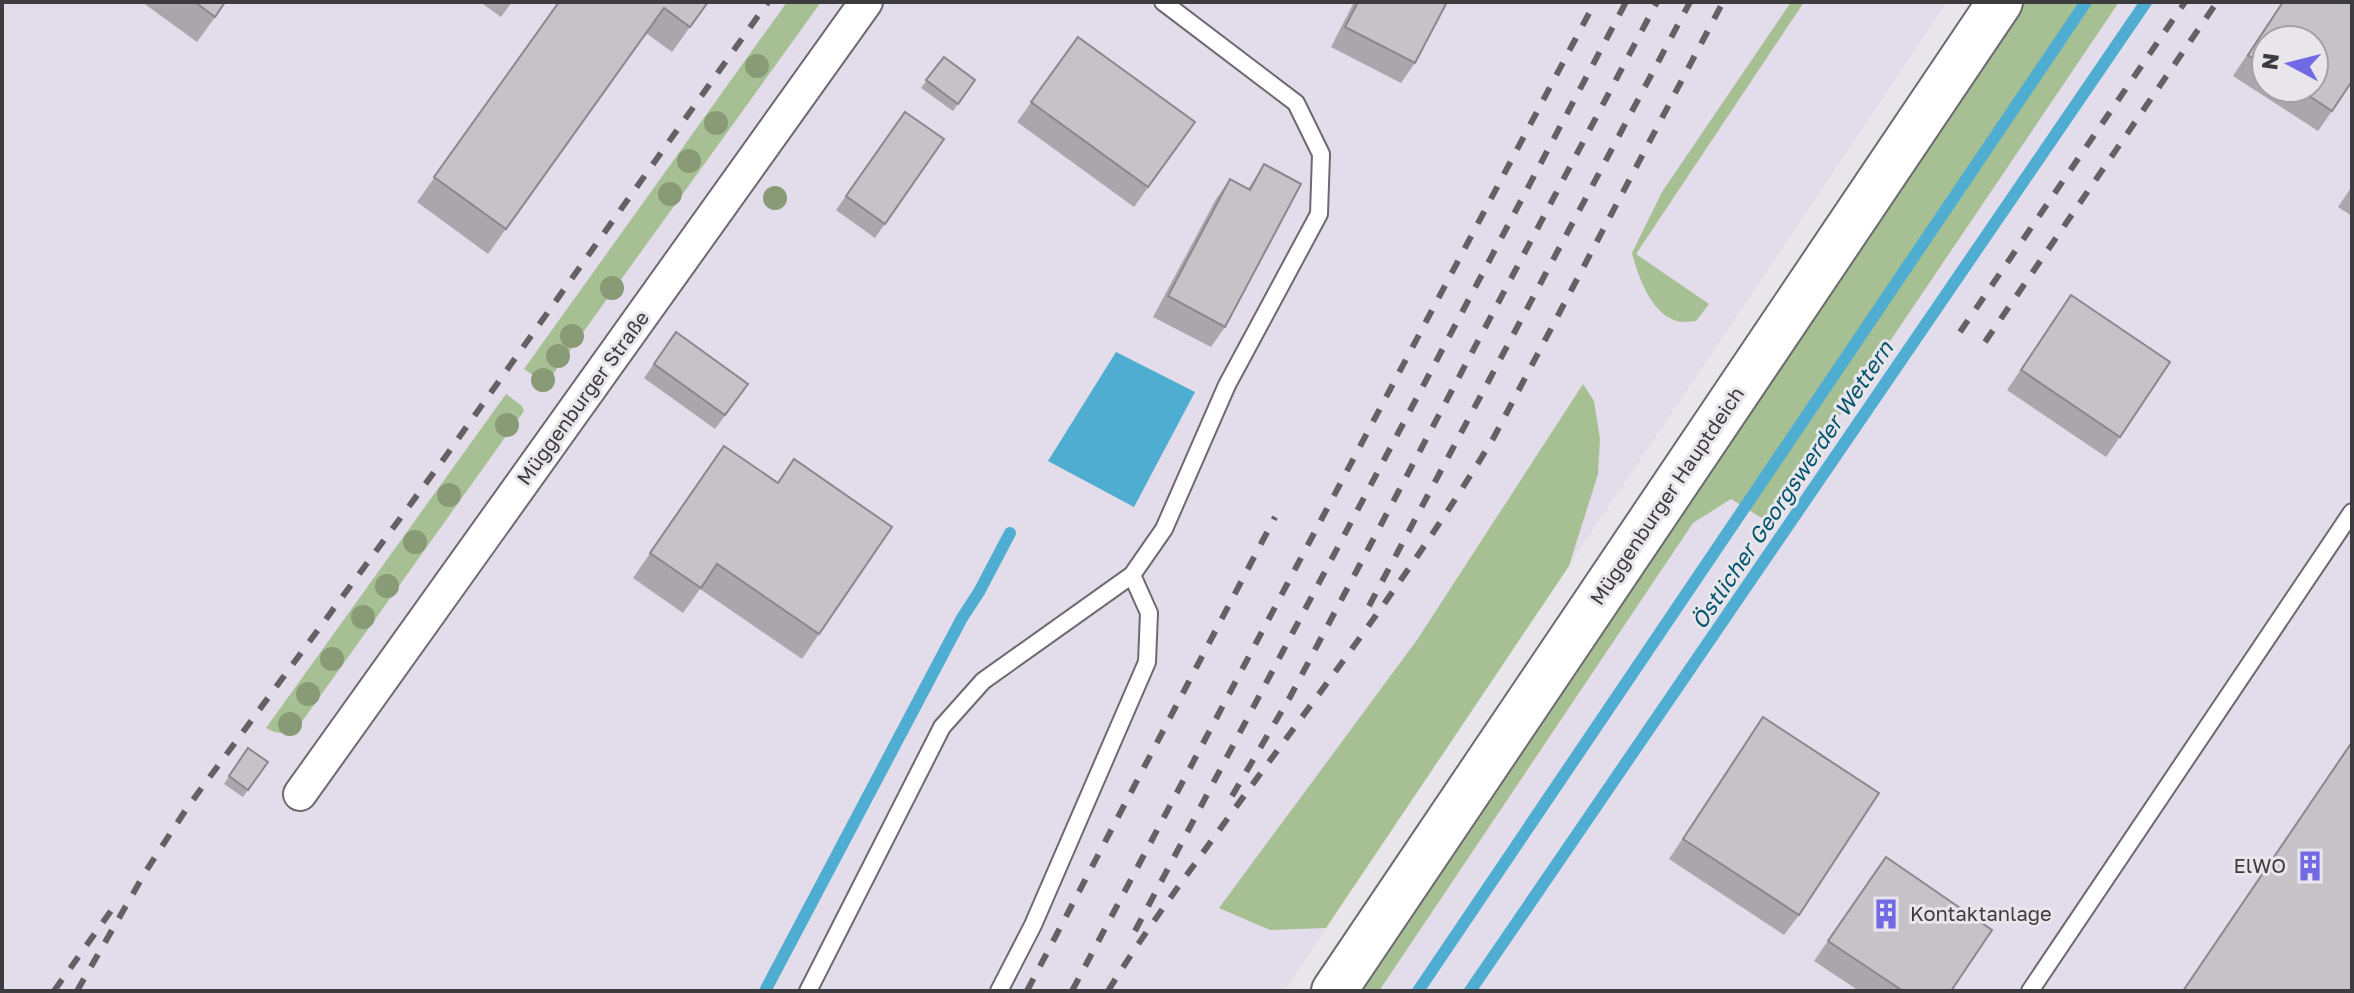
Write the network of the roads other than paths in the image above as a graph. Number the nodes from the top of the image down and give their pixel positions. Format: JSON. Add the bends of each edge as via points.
{"nodes":[{"id":1,"x":866,"y":2,"type":"edge"},
{"id":2,"x":1163,"y":2,"type":"edge"},
{"id":3,"x":2000,"y":2,"type":"edge"},
{"id":4,"x":2352,"y":512,"type":"edge"},
{"id":5,"x":1132,"y":575,"type":"junction"},
{"id":6,"x":300,"y":794,"type":"dead end"},
{"id":7,"x":808,"y":991,"type":"edge"},
{"id":8,"x":999,"y":991,"type":"edge"},
{"id":9,"x":1334,"y":991,"type":"edge"},
{"id":10,"x":2030,"y":991,"type":"edge"}],
"edges":[{"from":1,"to":6,"type":"street","name":"Müggenburger Straße"},
{"from":2,"to":5,"type":"lane","via":[[1296,103],[1321,154],[1319,214],[1227,385],[1164,529]]},
{"from":3,"to":9,"type":"street","name":"Müggenburger Hauptdeich"},
{"from":4,"to":10,"type":"lane"},
{"from":5,"to":7,"type":"lane","via":[[983,681],[942,727]]},
{"from":5,"to":8,"type":"lane","via":[[1149,613],[1147,662]]}]}
